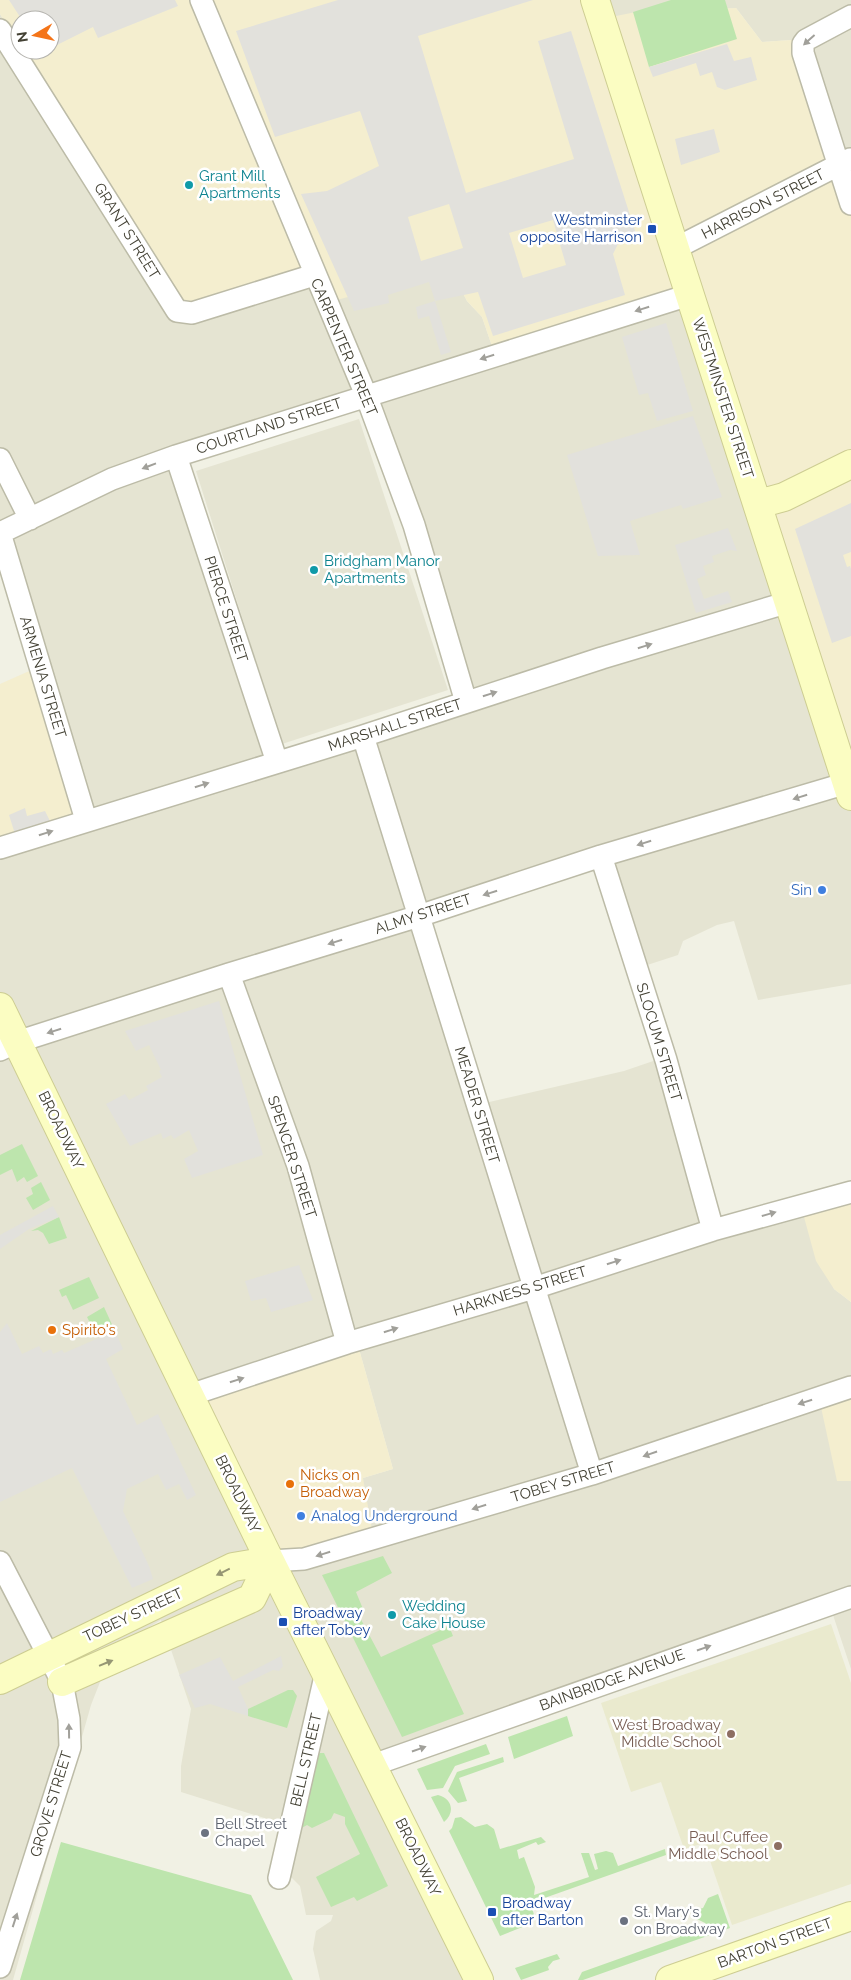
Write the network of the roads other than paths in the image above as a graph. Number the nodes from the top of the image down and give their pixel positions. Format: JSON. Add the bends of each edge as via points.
{"nodes":[{"id":1,"x":201,"y":0,"type":"edge"},
{"id":2,"x":595,"y":0,"type":"edge"},
{"id":3,"x":851,"y":16,"type":"edge"},
{"id":4,"x":0,"y":30,"type":"edge"},
{"id":5,"x":845,"y":162,"type":"edge"},
{"id":6,"x":851,"y":204,"type":"edge"},
{"id":7,"x":674,"y":249,"type":"junction"},
{"id":8,"x":314,"y":275,"type":"junction"},
{"id":9,"x":689,"y":294,"type":"junction"},
{"id":10,"x":366,"y":395,"type":"junction"},
{"id":11,"x":176,"y":456,"type":"junction"},
{"id":12,"x":0,"y":459,"type":"edge"},
{"id":13,"x":851,"y":464,"type":"edge"},
{"id":14,"x":758,"y":504,"type":"junction"},
{"id":15,"x":30,"y":519,"type":"junction"},
{"id":16,"x":0,"y":533,"type":"edge"},
{"id":17,"x":789,"y":602,"type":"junction"},
{"id":18,"x":466,"y":702,"type":"junction"},
{"id":19,"x":363,"y":736,"type":"junction"},
{"id":20,"x":277,"y":762,"type":"junction"},
{"id":21,"x":849,"y":790,"type":"edge"},
{"id":22,"x":86,"y":820,"type":"junction"},
{"id":23,"x":0,"y":848,"type":"edge"},
{"id":24,"x":601,"y":856,"type":"junction"},
{"id":25,"x":419,"y":916,"type":"junction"},
{"id":26,"x":229,"y":974,"type":"junction"},
{"id":27,"x":0,"y":1007,"type":"edge"},
{"id":28,"x":9,"y":1046,"type":"edge"},
{"id":29,"x":851,"y":1192,"type":"edge"},
{"id":30,"x":713,"y":1230,"type":"junction"},
{"id":31,"x":534,"y":1288,"type":"junction"},
{"id":32,"x":348,"y":1343,"type":"junction"},
{"id":33,"x":851,"y":1388,"type":"edge"},
{"id":34,"x":190,"y":1395,"type":"junction"},
{"id":35,"x":592,"y":1474,"type":"junction"},
{"id":36,"x":270,"y":1561,"type":"junction"},
{"id":37,"x":0,"y":1562,"type":"edge"},
{"id":38,"x":851,"y":1597,"type":"edge"},
{"id":39,"x":48,"y":1656,"type":"junction"},
{"id":40,"x":326,"y":1672,"type":"junction"},
{"id":41,"x":0,"y":1680,"type":"edge"},
{"id":42,"x":62,"y":1682,"type":"junction"},
{"id":43,"x":373,"y":1765,"type":"junction"},
{"id":44,"x":279,"y":1878,"type":"dead end"},
{"id":45,"x":851,"y":1916,"type":"edge"},
{"id":46,"x":0,"y":1967,"type":"edge"},
{"id":47,"x":479,"y":1980,"type":"edge"},
{"id":48,"x":670,"y":1980,"type":"edge"}],
"edges":[{"from":1,"to":8,"type":"street","name":"CARPENTER STREET"},
{"from":2,"to":7,"type":"main road","name":"WESTMINSTER STREET"},
{"from":3,"to":5,"type":"street","one_way":true,"via":[[813,35],[803,44],[804,61]]},
{"from":4,"to":8,"type":"street","name":"GRANT STREET","via":[[177,311],[192,314]]},
{"from":5,"to":6,"type":"street"},
{"from":5,"to":7,"type":"street","name":"HARRISON STREET"},
{"from":7,"to":9,"type":"main road","name":"WESTMINSTER STREET"},
{"from":8,"to":10,"type":"street","name":"CARPENTER STREET"},
{"from":9,"to":10,"type":"street","name":"COURTLAND STREET","one_way":true},
{"from":9,"to":14,"type":"main road","name":"WESTMINSTER STREET"},
{"from":10,"to":11,"type":"street","name":"COURTLAND STREET"},
{"from":10,"to":18,"type":"street","name":"CARPENTER STREET","via":[[414,525]]},
{"from":11,"to":15,"type":"street","name":"COURTLAND STREET","one_way":true,"via":[[112,479]]},
{"from":11,"to":20,"type":"street","name":"PIERCE STREET"},
{"from":12,"to":15,"type":"street"},
{"from":13,"to":14,"type":"main road","via":[[784,497]]},
{"from":14,"to":17,"type":"main road","name":"WESTMINSTER STREET"},
{"from":15,"to":16,"type":"street","name":"COURTLAND STREET"},
{"from":16,"to":22,"type":"street","name":"ARMENIA STREET"},
{"from":18,"to":17,"type":"street","name":"MARSHALL STREET","one_way":true},
{"from":17,"to":21,"type":"main road","name":"WESTMINSTER STREET"},
{"from":18,"to":19,"type":"street","name":"MARSHALL STREET"},
{"from":19,"to":20,"type":"street","name":"MARSHALL STREET"},
{"from":19,"to":25,"type":"street","name":"MEADER STREET"},
{"from":22,"to":20,"type":"street","name":"MARSHALL STREET","one_way":true},
{"from":21,"to":24,"type":"street","name":"ALMY STREET","one_way":true},
{"from":23,"to":22,"type":"street","name":"MARSHALL STREET","one_way":true},
{"from":24,"to":25,"type":"street","name":"ALMY STREET","one_way":true},
{"from":24,"to":30,"type":"street","name":"SLOCUM STREET","via":[[666,1060]]},
{"from":25,"to":26,"type":"street","name":"ALMY STREET","one_way":true},
{"from":25,"to":31,"type":"street","name":"MEADER STREET"},
{"from":26,"to":28,"type":"street","name":"ALMY STREET","one_way":true},
{"from":26,"to":32,"type":"street","name":"SPENCER STREET","via":[[298,1166]]},
{"from":27,"to":28,"type":"main road","name":"BROADWAY"},
{"from":28,"to":34,"type":"main road","name":"BROADWAY"},
{"from":30,"to":29,"type":"street","name":"HARKNESS STREET","one_way":true},
{"from":31,"to":30,"type":"street","name":"HARKNESS STREET","one_way":true},
{"from":32,"to":31,"type":"street","name":"HARKNESS STREET","one_way":true},
{"from":31,"to":35,"type":"street","name":"MEADER STREET"},
{"from":34,"to":32,"type":"street","name":"HARKNESS STREET","one_way":true},
{"from":33,"to":35,"type":"street","name":"TOBEY STREET","one_way":true},
{"from":34,"to":36,"type":"main road","name":"BROADWAY"},
{"from":35,"to":36,"type":"street","name":"TOBEY STREET","one_way":true,"via":[[304,1559]]},
{"from":36,"to":39,"type":"main road","name":"TOBEY STREET","one_way":true,"via":[[233,1567]]},
{"from":36,"to":40,"type":"main road","name":"BROADWAY"},
{"from":42,"to":36,"type":"main road","name":"TOBEY STREET","one_way":true,"via":[[252,1598]]},
{"from":37,"to":39,"type":"street","name":"GROVE STREET"},
{"from":43,"to":38,"type":"street","name":"BAINBRIDGE AVENUE","one_way":true},
{"from":39,"to":41,"type":"main road","name":"TOBEY STREET"},
{"from":39,"to":42,"type":"street","name":"GROVE STREET"},
{"from":40,"to":43,"type":"main road","name":"BROADWAY"},
{"from":40,"to":44,"type":"street","name":"BELL STREET"},
{"from":46,"to":42,"type":"street","name":"GROVE STREET","one_way":true,"via":[[70,1747]]},
{"from":43,"to":47,"type":"main road","name":"BROADWAY"},
{"from":45,"to":48,"type":"main road","name":"BARTON STREET"}]}
